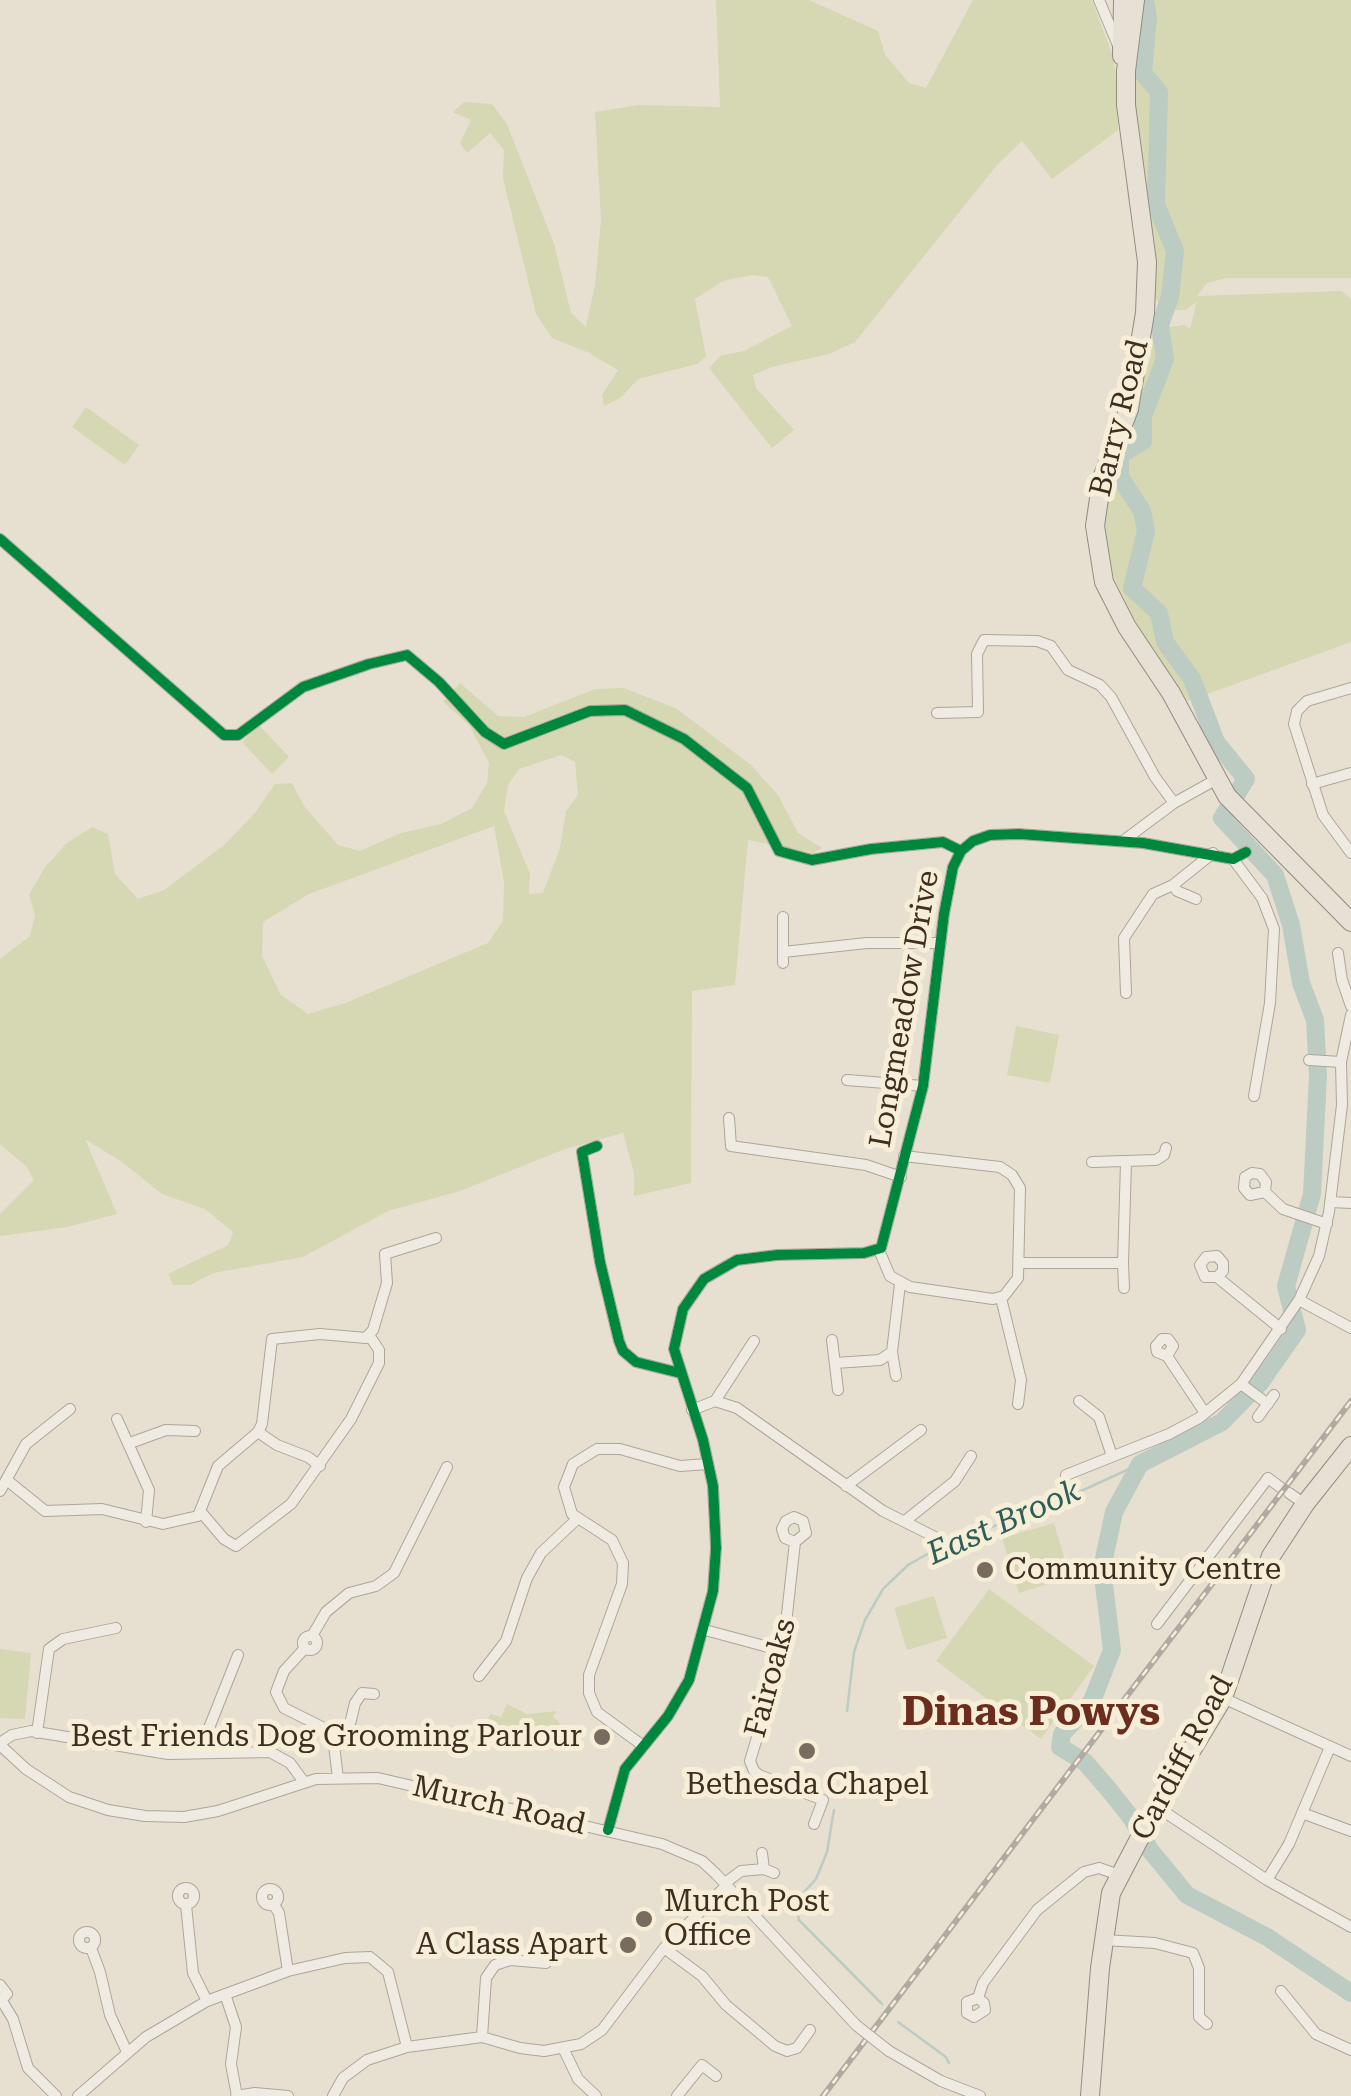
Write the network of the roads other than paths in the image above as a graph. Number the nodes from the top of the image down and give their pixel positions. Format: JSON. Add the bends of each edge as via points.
{"nodes":[{"id":1,"x":1100,"y":0,"type":"edge"},
{"id":2,"x":1124,"y":11,"type":"edge"},
{"id":3,"x":1126,"y":71,"type":"junction"},
{"id":4,"x":0,"y":539,"type":"edge"},
{"id":5,"x":1351,"y":688,"type":"edge"},
{"id":6,"x":937,"y":713,"type":"dead end"},
{"id":7,"x":1351,"y":773,"type":"edge"},
{"id":8,"x":1216,"y":779,"type":"junction"},
{"id":9,"x":1312,"y":784,"type":"junction"},
{"id":10,"x":1174,"y":803,"type":"junction"},
{"id":11,"x":1122,"y":842,"type":"junction"},
{"id":12,"x":961,"y":851,"type":"junction"},
{"id":13,"x":1246,"y":852,"type":"dead end"},
{"id":14,"x":1212,"y":853,"type":"junction"},
{"id":15,"x":1351,"y":853,"type":"edge"},
{"id":16,"x":1232,"y":858,"type":"junction"},
{"id":17,"x":1173,"y":886,"type":"junction"},
{"id":18,"x":1196,"y":898,"type":"dead end"},
{"id":19,"x":783,"y":917,"type":"dead end"},
{"id":20,"x":1351,"y":922,"type":"edge"},
{"id":21,"x":940,"y":943,"type":"junction"},
{"id":22,"x":1338,"y":952,"type":"dead end"},
{"id":23,"x":1126,"y":993,"type":"dead end"},
{"id":24,"x":1351,"y":1006,"type":"edge"},
{"id":25,"x":1351,"y":1015,"type":"edge"},
{"id":26,"x":1309,"y":1060,"type":"dead end"},
{"id":27,"x":1341,"y":1062,"type":"junction"},
{"id":28,"x":847,"y":1080,"type":"dead end"},
{"id":29,"x":922,"y":1086,"type":"junction"},
{"id":30,"x":1254,"y":1096,"type":"dead end"},
{"id":31,"x":1346,"y":1105,"type":"edge"},
{"id":32,"x":729,"y":1118,"type":"dead end"},
{"id":33,"x":596,"y":1146,"type":"dead end"},
{"id":34,"x":1166,"y":1148,"type":"dead end"},
{"id":35,"x":904,"y":1156,"type":"junction"},
{"id":36,"x":1092,"y":1162,"type":"dead end"},
{"id":37,"x":1126,"y":1163,"type":"junction"},
{"id":38,"x":901,"y":1177,"type":"junction"},
{"id":39,"x":1264,"y":1192,"type":"dead end"},
{"id":40,"x":1331,"y":1202,"type":"junction"},
{"id":41,"x":1351,"y":1203,"type":"edge"},
{"id":42,"x":1326,"y":1224,"type":"junction"},
{"id":43,"x":436,"y":1238,"type":"dead end"},
{"id":44,"x":879,"y":1250,"type":"junction"},
{"id":45,"x":1019,"y":1263,"type":"junction"},
{"id":46,"x":1123,"y":1263,"type":"junction"},
{"id":47,"x":1218,"y":1277,"type":"dead end"},
{"id":48,"x":900,"y":1284,"type":"junction"},
{"id":49,"x":1124,"y":1288,"type":"dead end"},
{"id":50,"x":1000,"y":1298,"type":"junction"},
{"id":51,"x":1299,"y":1300,"type":"junction"},
{"id":52,"x":1281,"y":1328,"type":"junction"},
{"id":53,"x":1351,"y":1328,"type":"edge"},
{"id":54,"x":370,"y":1336,"type":"junction"},
{"id":55,"x":832,"y":1340,"type":"dead end"},
{"id":56,"x":754,"y":1341,"type":"dead end"},
{"id":57,"x":892,"y":1352,"type":"junction"},
{"id":58,"x":1167,"y":1356,"type":"dead end"},
{"id":59,"x":835,"y":1363,"type":"junction"},
{"id":60,"x":680,"y":1372,"type":"junction"},
{"id":61,"x":896,"y":1376,"type":"dead end"},
{"id":62,"x":838,"y":1390,"type":"dead end"},
{"id":63,"x":1248,"y":1390,"type":"junction"},
{"id":64,"x":715,"y":1400,"type":"junction"},
{"id":65,"x":1078,"y":1401,"type":"dead end"},
{"id":66,"x":1018,"y":1404,"type":"dead end"},
{"id":67,"x":70,"y":1410,"type":"dead end"},
{"id":68,"x":692,"y":1410,"type":"junction"},
{"id":69,"x":1205,"y":1413,"type":"junction"},
{"id":70,"x":1258,"y":1417,"type":"dead end"},
{"id":71,"x":118,"y":1419,"type":"dead end"},
{"id":72,"x":921,"y":1430,"type":"dead end"},
{"id":73,"x":195,"y":1431,"type":"dead end"},
{"id":74,"x":258,"y":1432,"type":"junction"},
{"id":75,"x":130,"y":1443,"type":"junction"},
{"id":76,"x":1351,"y":1446,"type":"edge"},
{"id":77,"x":971,"y":1456,"type":"dead end"},
{"id":78,"x":1112,"y":1456,"type":"junction"},
{"id":79,"x":708,"y":1464,"type":"junction"},
{"id":80,"x":320,"y":1466,"type":"junction"},
{"id":81,"x":448,"y":1468,"type":"dead end"},
{"id":82,"x":1066,"y":1475,"type":"dead end"},
{"id":83,"x":8,"y":1481,"type":"junction"},
{"id":84,"x":846,"y":1486,"type":"junction"},
{"id":85,"x":0,"y":1492,"type":"edge"},
{"id":86,"x":1291,"y":1495,"type":"junction"},
{"id":87,"x":201,"y":1512,"type":"junction"},
{"id":88,"x":577,"y":1519,"type":"junction"},
{"id":89,"x":905,"y":1520,"type":"junction"},
{"id":90,"x":146,"y":1522,"type":"junction"},
{"id":91,"x":795,"y":1542,"type":"dead end"},
{"id":92,"x":943,"y":1555,"type":"dead end"},
{"id":93,"x":1158,"y":1624,"type":"dead end"},
{"id":94,"x":116,"y":1628,"type":"dead end"},
{"id":95,"x":705,"y":1630,"type":"junction"},
{"id":96,"x":783,"y":1651,"type":"junction"},
{"id":97,"x":238,"y":1654,"type":"dead end"},
{"id":98,"x":479,"y":1676,"type":"dead end"},
{"id":99,"x":374,"y":1694,"type":"dead end"},
{"id":100,"x":1222,"y":1698,"type":"junction"},
{"id":101,"x":37,"y":1733,"type":"junction"},
{"id":102,"x":334,"y":1738,"type":"junction"},
{"id":103,"x":0,"y":1744,"type":"edge"},
{"id":104,"x":642,"y":1745,"type":"junction"},
{"id":105,"x":1330,"y":1747,"type":"junction"},
{"id":106,"x":168,"y":1754,"type":"junction"},
{"id":107,"x":1351,"y":1756,"type":"edge"},
{"id":108,"x":338,"y":1778,"type":"junction"},
{"id":109,"x":304,"y":1782,"type":"junction"},
{"id":110,"x":1302,"y":1813,"type":"junction"},
{"id":111,"x":1152,"y":1816,"type":"junction"},
{"id":112,"x":814,"y":1824,"type":"dead end"},
{"id":113,"x":608,"y":1830,"type":"junction"},
{"id":114,"x":1351,"y":1831,"type":"edge"},
{"id":115,"x":762,"y":1852,"type":"dead end"},
{"id":116,"x":1122,"y":1876,"type":"junction"},
{"id":117,"x":1267,"y":1880,"type":"junction"},
{"id":118,"x":726,"y":1884,"type":"junction"},
{"id":119,"x":186,"y":1904,"type":"dead end"},
{"id":120,"x":274,"y":1905,"type":"dead end"},
{"id":121,"x":1351,"y":1928,"type":"edge"},
{"id":122,"x":1104,"y":1940,"type":"junction"},
{"id":123,"x":90,"y":1948,"type":"dead end"},
{"id":124,"x":664,"y":1948,"type":"junction"},
{"id":125,"x":546,"y":1963,"type":"dead end"},
{"id":126,"x":288,"y":1971,"type":"junction"},
{"id":127,"x":0,"y":1985,"type":"edge"},
{"id":128,"x":1282,"y":1991,"type":"dead end"},
{"id":129,"x":225,"y":1994,"type":"junction"},
{"id":130,"x":978,"y":1998,"type":"dead end"},
{"id":131,"x":207,"y":2000,"type":"junction"},
{"id":132,"x":1,"y":2001,"type":"edge"},
{"id":133,"x":1207,"y":2024,"type":"dead end"},
{"id":134,"x":810,"y":2030,"type":"dead end"},
{"id":135,"x":482,"y":2037,"type":"junction"},
{"id":136,"x":407,"y":2047,"type":"junction"},
{"id":137,"x":563,"y":2048,"type":"junction"},
{"id":138,"x":1351,"y":2050,"type":"edge"},
{"id":139,"x":127,"y":2052,"type":"junction"},
{"id":140,"x":716,"y":2076,"type":"dead end"},
{"id":141,"x":91,"y":2086,"type":"junction"},
{"id":142,"x":56,"y":2096,"type":"edge"},
{"id":143,"x":78,"y":2096,"type":"edge"},
{"id":144,"x":102,"y":2096,"type":"edge"},
{"id":145,"x":236,"y":2096,"type":"edge"},
{"id":146,"x":288,"y":2096,"type":"edge"},
{"id":147,"x":334,"y":2096,"type":"edge"},
{"id":148,"x":596,"y":2096,"type":"edge"},
{"id":149,"x":677,"y":2096,"type":"edge"},
{"id":150,"x":980,"y":2096,"type":"edge"},
{"id":151,"x":1090,"y":2096,"type":"edge"}],
"edges":[{"from":1,"to":2,"type":"street"},
{"from":2,"to":3,"type":"main road","name":"Barry Road"},
{"from":2,"to":3,"type":"main road","name":"Barry Road","via":[[1120,51]]},
{"from":3,"to":8,"type":"main road","name":"Barry Road","via":[[1126,127],[1147,262],[1145,313],[1129,409],[1102,478],[1095,526],[1104,582]]},
{"from":4,"to":12,"type":"street","via":[[224,735],[238,736],[303,687],[407,655],[504,744],[607,710],[624,710],[684,739],[747,788],[778,851],[812,860],[918,842],[943,842]]},
{"from":5,"to":9,"type":"street","via":[[1307,701],[1294,718]]},
{"from":6,"to":10,"type":"street","via":[[978,712],[977,654],[984,640],[1051,646],[1068,670],[1111,696]]},
{"from":7,"to":9,"type":"street"},
{"from":8,"to":10,"type":"street"},
{"from":8,"to":20,"type":"main road","name":"Barry Road"},
{"from":9,"to":15,"type":"street","via":[[1324,818]]},
{"from":10,"to":11,"type":"street"},
{"from":11,"to":12,"type":"street","via":[[1003,834]]},
{"from":11,"to":14,"type":"street"},
{"from":12,"to":21,"type":"street","name":"Longmeadow Drive"},
{"from":13,"to":16,"type":"street"},
{"from":14,"to":16,"type":"street"},
{"from":14,"to":17,"type":"street"},
{"from":16,"to":30,"type":"street","via":[[1262,898],[1274,929]]},
{"from":17,"to":18,"type":"street"},
{"from":17,"to":23,"type":"street","via":[[1153,894],[1124,938]]},
{"from":19,"to":21,"type":"street","via":[[783,957],[867,942]]},
{"from":21,"to":29,"type":"street","name":"Longmeadow Drive"},
{"from":22,"to":24,"type":"street"},
{"from":25,"to":27,"type":"street"},
{"from":26,"to":27,"type":"street"},
{"from":27,"to":31,"type":"street"},
{"from":28,"to":29,"type":"street"},
{"from":29,"to":35,"type":"street","name":"Longmeadow Drive"},
{"from":31,"to":40,"type":"street"},
{"from":32,"to":38,"type":"street","via":[[730,1146],[832,1159]]},
{"from":33,"to":60,"type":"street","via":[[582,1152],[621,1346],[636,1362]]},
{"from":34,"to":37,"type":"street","via":[[1158,1160]]},
{"from":35,"to":38,"type":"street","name":"Longmeadow Drive"},
{"from":35,"to":45,"type":"street","via":[[1000,1167],[1012,1175],[1020,1188]]},
{"from":36,"to":37,"type":"street"},
{"from":37,"to":46,"type":"street"},
{"from":38,"to":44,"type":"street","name":"Longmeadow Drive"},
{"from":39,"to":42,"type":"street","via":[[1283,1209]]},
{"from":40,"to":41,"type":"street"},
{"from":40,"to":42,"type":"street"},
{"from":42,"to":51,"type":"street"},
{"from":43,"to":54,"type":"street","via":[[385,1254],[387,1283]]},
{"from":44,"to":48,"type":"street"},
{"from":44,"to":60,"type":"street","via":[[754,1256],[715,1271],[683,1309],[674,1336]]},
{"from":45,"to":46,"type":"street"},
{"from":45,"to":50,"type":"street","via":[[1013,1288]]},
{"from":46,"to":49,"type":"street"},
{"from":47,"to":52,"type":"street"},
{"from":48,"to":50,"type":"street"},
{"from":48,"to":57,"type":"street"},
{"from":50,"to":66,"type":"street","via":[[1021,1380]]},
{"from":51,"to":52,"type":"street"},
{"from":51,"to":53,"type":"street"},
{"from":52,"to":63,"type":"street"},
{"from":54,"to":74,"type":"street","via":[[272,1340]]},
{"from":54,"to":80,"type":"street","via":[[379,1363]]},
{"from":55,"to":59,"type":"street"},
{"from":56,"to":64,"type":"street"},
{"from":57,"to":59,"type":"street","via":[[880,1360]]},
{"from":57,"to":61,"type":"street"},
{"from":58,"to":69,"type":"street"},
{"from":59,"to":62,"type":"street"},
{"from":60,"to":68,"type":"street"},
{"from":63,"to":69,"type":"street"},
{"from":63,"to":70,"type":"street","via":[[1271,1399]]},
{"from":64,"to":68,"type":"street"},
{"from":64,"to":84,"type":"street","via":[[737,1408]]},
{"from":65,"to":78,"type":"street","via":[[1100,1417]]},
{"from":67,"to":83,"type":"street","via":[[26,1444]]},
{"from":68,"to":79,"type":"street"},
{"from":69,"to":78,"type":"street"},
{"from":71,"to":75,"type":"street"},
{"from":72,"to":84,"type":"street"},
{"from":73,"to":75,"type":"street","via":[[166,1430]]},
{"from":74,"to":80,"type":"street"},
{"from":74,"to":87,"type":"street","via":[[218,1466]]},
{"from":75,"to":90,"type":"street","via":[[149,1490]]},
{"from":76,"to":86,"type":"main road","name":"Cardiff Road"},
{"from":77,"to":89,"type":"street","via":[[955,1481]]},
{"from":78,"to":82,"type":"street"},
{"from":79,"to":88,"type":"street","via":[[680,1466],[620,1449],[588,1452],[573,1464],[564,1487]]},
{"from":79,"to":95,"type":"street","via":[[716,1548]]},
{"from":80,"to":87,"type":"street","via":[[290,1504],[238,1546]]},
{"from":81,"to":102,"type":"street","via":[[394,1573],[349,1593],[326,1612],[284,1672],[276,1692],[284,1708],[324,1726]]},
{"from":83,"to":85,"type":"street"},
{"from":83,"to":90,"type":"street","via":[[45,1511],[96,1509]]},
{"from":84,"to":89,"type":"street"},
{"from":86,"to":93,"type":"street","via":[[1268,1478]]},
{"from":86,"to":100,"type":"main road","name":"Cardiff Road"},
{"from":87,"to":90,"type":"street","via":[[178,1523]]},
{"from":88,"to":98,"type":"street","via":[[541,1553],[506,1640]]},
{"from":88,"to":104,"type":"street","via":[[612,1540],[624,1573],[589,1675],[589,1693],[597,1712]]},
{"from":89,"to":92,"type":"street","via":[[936,1538]]},
{"from":91,"to":96,"type":"street","name":"Fairoaks"},
{"from":94,"to":101,"type":"street","via":[[63,1639],[49,1649]]},
{"from":95,"to":96,"type":"street"},
{"from":95,"to":104,"type":"street","via":[[682,1695]]},
{"from":96,"to":112,"type":"street","name":"Fairoaks","via":[[751,1766],[823,1800]]},
{"from":97,"to":106,"type":"street","via":[[210,1728],[174,1739]]},
{"from":99,"to":102,"type":"street","via":[[362,1693],[350,1724]]},
{"from":100,"to":105,"type":"street"},
{"from":100,"to":111,"type":"main road","name":"Cardiff Road"},
{"from":101,"to":103,"type":"street"},
{"from":101,"to":106,"type":"street"},
{"from":102,"to":108,"type":"street"},
{"from":103,"to":109,"type":"street","name":"Murch Road","via":[[70,1798],[145,1816],[218,1811]]},
{"from":104,"to":113,"type":"street","via":[[625,1769]]},
{"from":105,"to":107,"type":"street"},
{"from":105,"to":110,"type":"street"},
{"from":106,"to":109,"type":"street","via":[[270,1752]]},
{"from":108,"to":109,"type":"street","name":"Murch Road"},
{"from":108,"to":113,"type":"street","name":"Murch Road","via":[[378,1778]]},
{"from":110,"to":114,"type":"street"},
{"from":110,"to":117,"type":"street"},
{"from":111,"to":116,"type":"main road","name":"Cardiff Road"},
{"from":111,"to":117,"type":"street"},
{"from":113,"to":118,"type":"street","name":"Murch Road","via":[[688,1854]]},
{"from":115,"to":118,"type":"street","via":[[769,1871],[735,1874]]},
{"from":116,"to":122,"type":"main road","name":"Cardiff Road","via":[[1112,1893]]},
{"from":116,"to":130,"type":"street","via":[[1099,1868],[1084,1872],[1037,1910]]},
{"from":117,"to":121,"type":"street"},
{"from":118,"to":124,"type":"street"},
{"from":118,"to":150,"type":"street","name":"Murch Road","bridge":true,"via":[[856,2025],[941,2082]]},
{"from":119,"to":131,"type":"street","via":[[192,1973]]},
{"from":120,"to":126,"type":"street"},
{"from":122,"to":133,"type":"street","via":[[1193,1953],[1199,2017]]},
{"from":122,"to":151,"type":"main road","name":"Cardiff Road"},
{"from":123,"to":139,"type":"street"},
{"from":124,"to":134,"type":"street","via":[[775,2046],[797,2048]]},
{"from":124,"to":137,"type":"street","via":[[602,2030]]},
{"from":125,"to":135,"type":"street","via":[[510,1960],[494,1966],[486,1978]]},
{"from":126,"to":129,"type":"street"},
{"from":126,"to":136,"type":"street","via":[[370,1956],[388,1972]]},
{"from":127,"to":132,"type":"street","via":[[7,1991]]},
{"from":128,"to":138,"type":"street","via":[[1316,2034]]},
{"from":129,"to":131,"type":"street"},
{"from":129,"to":145,"type":"street","via":[[236,2027]]},
{"from":131,"to":139,"type":"street"},
{"from":132,"to":142,"type":"street","via":[[28,2068]]},
{"from":135,"to":136,"type":"street"},
{"from":135,"to":137,"type":"street","via":[[520,2048]]},
{"from":136,"to":147,"type":"street","via":[[367,2060],[343,2078]]},
{"from":137,"to":148,"type":"street","via":[[578,2079]]},
{"from":139,"to":141,"type":"street"},
{"from":140,"to":149,"type":"street","via":[[702,2065]]},
{"from":141,"to":143,"type":"street"},
{"from":141,"to":144,"type":"street"},
{"from":145,"to":146,"type":"street"}]}
